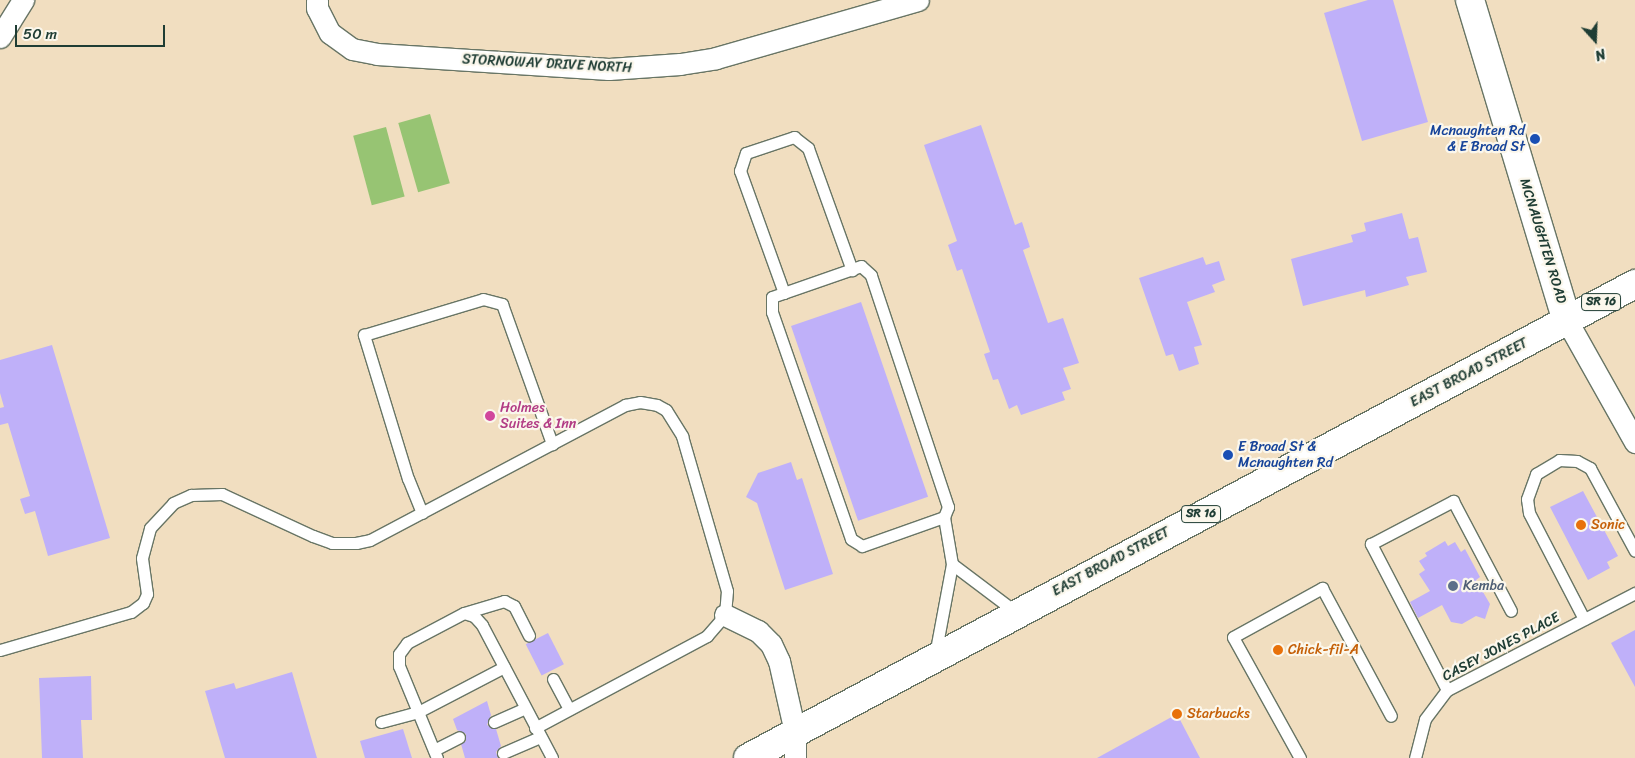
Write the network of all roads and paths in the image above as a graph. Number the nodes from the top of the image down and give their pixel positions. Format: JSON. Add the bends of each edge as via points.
{"nodes":[{"id":1,"x":316,"y":0,"type":"edge"},
{"id":2,"x":918,"y":0,"type":"edge"},
{"id":3,"x":1470,"y":0,"type":"edge"},
{"id":4,"x":22,"y":3,"type":"edge"},
{"id":5,"x":0,"y":37,"type":"edge"},
{"id":6,"x":852,"y":270,"type":"junction"},
{"id":7,"x":1635,"y":284,"type":"edge"},
{"id":8,"x":784,"y":293,"type":"junction"},
{"id":9,"x":1567,"y":321,"type":"junction"},
{"id":10,"x":1635,"y":442,"type":"edge"},
{"id":11,"x":552,"y":444,"type":"junction"},
{"id":12,"x":422,"y":512,"type":"junction"},
{"id":13,"x":944,"y":517,"type":"junction"},
{"id":14,"x":1635,"y":551,"type":"edge"},
{"id":15,"x":952,"y":564,"type":"junction"},
{"id":16,"x":1635,"y":593,"type":"edge"},
{"id":17,"x":1511,"y":611,"type":"dead end"},
{"id":18,"x":1017,"y":612,"type":"junction"},
{"id":19,"x":464,"y":613,"type":"junction"},
{"id":20,"x":725,"y":615,"type":"junction"},
{"id":21,"x":1584,"y":619,"type":"junction"},
{"id":22,"x":529,"y":635,"type":"dead end"},
{"id":23,"x":0,"y":650,"type":"edge"},
{"id":24,"x":934,"y":657,"type":"junction"},
{"id":25,"x":504,"y":667,"type":"junction"},
{"id":26,"x":553,"y":679,"type":"dead end"},
{"id":27,"x":1448,"y":690,"type":"junction"},
{"id":28,"x":525,"y":708,"type":"junction"},
{"id":29,"x":569,"y":709,"type":"junction"},
{"id":30,"x":418,"y":712,"type":"junction"},
{"id":31,"x":1392,"y":716,"type":"dead end"},
{"id":32,"x":381,"y":722,"type":"dead end"},
{"id":33,"x":494,"y":722,"type":"dead end"},
{"id":34,"x":538,"y":733,"type":"junction"},
{"id":35,"x":459,"y":737,"type":"dead end"},
{"id":36,"x":795,"y":745,"type":"edge"},
{"id":37,"x":503,"y":753,"type":"dead end"},
{"id":38,"x":435,"y":754,"type":"edge"},
{"id":39,"x":552,"y":758,"type":"edge"},
{"id":40,"x":748,"y":758,"type":"edge"},
{"id":41,"x":811,"y":758,"type":"edge"},
{"id":42,"x":1300,"y":758,"type":"edge"},
{"id":43,"x":1415,"y":758,"type":"edge"}],
"edges":[{"from":1,"to":2,"type":"street","name":"STORNOWAY DRIVE NORTH","via":[[323,22],[337,40],[352,49],[378,54],[609,69],[646,68],[716,58]]},
{"from":3,"to":9,"type":"main road","name":"MCNAUGHTEN ROAD"},
{"from":4,"to":5,"type":"street"},
{"from":6,"to":8,"type":"lane"},
{"from":6,"to":8,"type":"lane","via":[[808,148],[794,136],[746,153],[740,171]]},
{"from":6,"to":13,"type":"lane","via":[[861,266],[874,282],[935,461],[948,507]]},
{"from":7,"to":9,"type":"main road","name":"EAST BROAD STREET","number":"SR 16"},
{"from":8,"to":13,"type":"lane","via":[[772,298],[772,312],[851,539],[862,546]]},
{"from":9,"to":10,"type":"street","name":"MCNAUGHTEN ROAD"},
{"from":9,"to":18,"type":"main road","name":"EAST BROAD STREET","number":"SR 16"},
{"from":11,"to":12,"type":"lane"},
{"from":11,"to":12,"type":"lane","via":[[502,304],[484,299],[364,335],[408,478]]},
{"from":11,"to":20,"type":"lane","via":[[625,405],[640,402],[666,410],[682,436],[727,591]]},
{"from":12,"to":23,"type":"lane","via":[[370,540],[332,543],[236,498],[222,494],[191,495],[173,503],[147,534],[142,558],[147,594],[143,603],[131,612]]},
{"from":13,"to":15,"type":"lane"},
{"from":14,"to":21,"type":"lane","via":[[1590,468],[1577,461],[1559,460],[1536,474],[1527,498],[1529,513]]},
{"from":15,"to":18,"type":"lane"},
{"from":15,"to":24,"type":"lane"},
{"from":16,"to":21,"type":"lane","name":"CASEY JONES PLACE"},
{"from":17,"to":27,"type":"lane","via":[[1453,501],[1371,544]]},
{"from":18,"to":24,"type":"main road","name":"EAST BROAD STREET","number":"SR 16"},
{"from":19,"to":22,"type":"lane","via":[[504,600],[514,606]]},
{"from":19,"to":25,"type":"lane","via":[[474,616],[482,626]]},
{"from":19,"to":30,"type":"lane","via":[[406,643],[399,654],[399,666]]},
{"from":20,"to":29,"type":"lane","via":[[707,636]]},
{"from":20,"to":36,"type":"street","via":[[758,631],[771,644],[779,661]]},
{"from":21,"to":27,"type":"lane","name":"CASEY JONES PLACE"},
{"from":24,"to":36,"type":"main road","name":"EAST BROAD STREET","number":"SR 16"},
{"from":25,"to":28,"type":"lane"},
{"from":25,"to":30,"type":"lane"},
{"from":26,"to":29,"type":"lane"},
{"from":27,"to":43,"type":"lane","name":"CASEY JONES PLACE","via":[[1425,719]]},
{"from":28,"to":33,"type":"lane"},
{"from":28,"to":34,"type":"lane"},
{"from":29,"to":34,"type":"lane"},
{"from":30,"to":32,"type":"lane"},
{"from":30,"to":38,"type":"lane"},
{"from":31,"to":42,"type":"lane","via":[[1322,588],[1233,636]]},
{"from":34,"to":37,"type":"lane"},
{"from":34,"to":39,"type":"lane"},
{"from":35,"to":38,"type":"lane"},
{"from":36,"to":40,"type":"main road","name":"EAST BROAD STREET","number":"SR 16"},
{"from":36,"to":41,"type":"street"}]}
